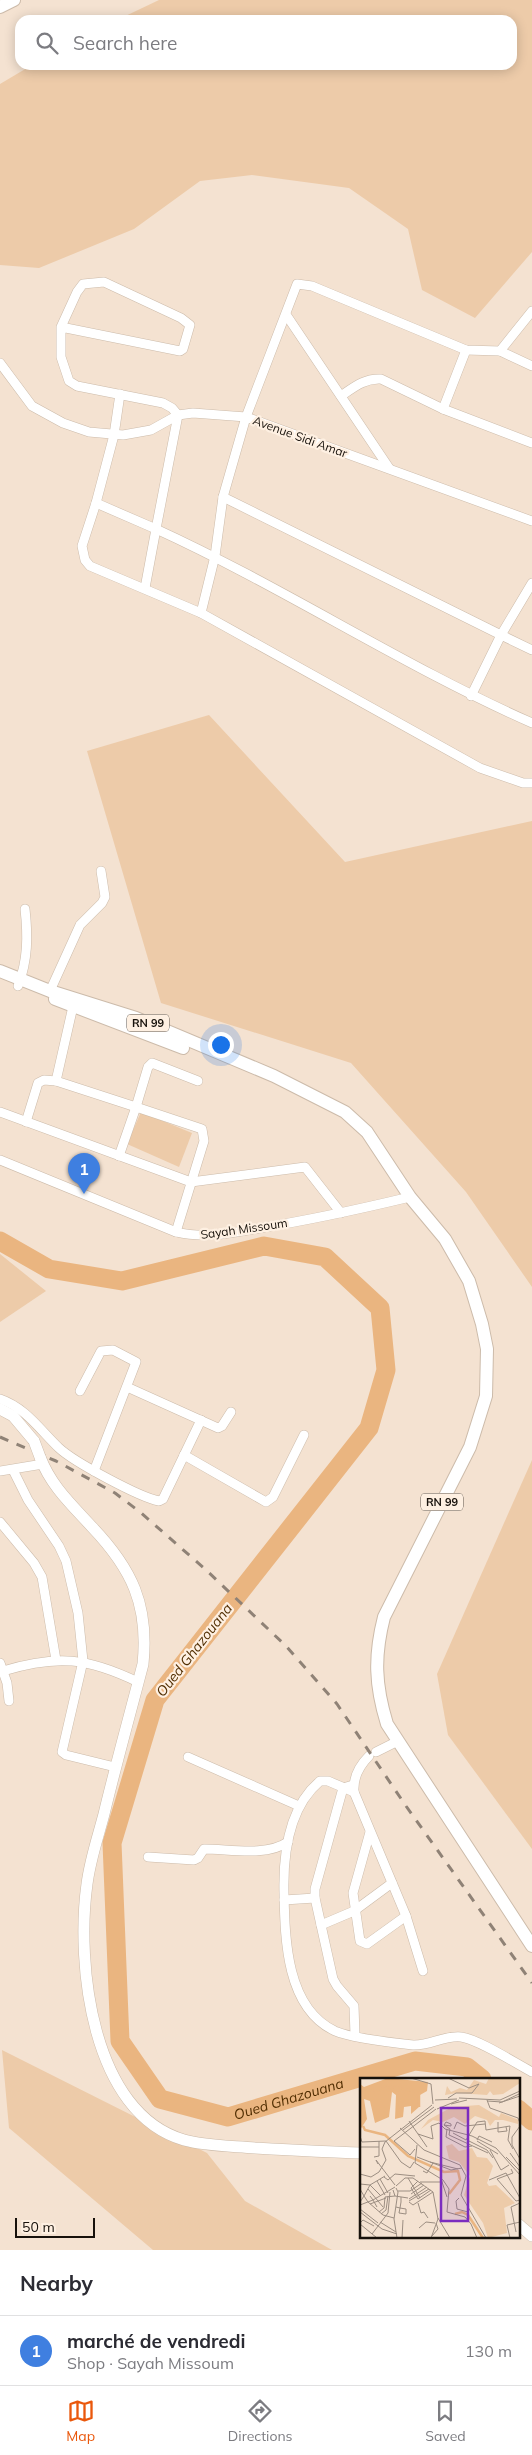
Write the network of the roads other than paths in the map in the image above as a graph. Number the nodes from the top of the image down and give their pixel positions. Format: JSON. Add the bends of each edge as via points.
{"nodes":[{"id":1,"x":14,"y":0,"type":"edge"},
{"id":2,"x":0,"y":7,"type":"edge"},
{"id":3,"x":532,"y":311,"type":"edge"},
{"id":4,"x":287,"y":316,"type":"junction"},
{"id":5,"x":61,"y":327,"type":"junction"},
{"id":6,"x":466,"y":350,"type":"junction"},
{"id":7,"x":500,"y":351,"type":"junction"},
{"id":8,"x":0,"y":362,"type":"edge"},
{"id":9,"x":532,"y":366,"type":"edge"},
{"id":10,"x":120,"y":394,"type":"junction"},
{"id":11,"x":341,"y":396,"type":"junction"},
{"id":12,"x":443,"y":409,"type":"junction"},
{"id":13,"x":178,"y":414,"type":"junction"},
{"id":14,"x":246,"y":417,"type":"junction"},
{"id":15,"x":114,"y":435,"type":"junction"},
{"id":16,"x":532,"y":443,"type":"edge"},
{"id":17,"x":390,"y":468,"type":"junction"},
{"id":18,"x":223,"y":497,"type":"junction"},
{"id":19,"x":96,"y":503,"type":"junction"},
{"id":20,"x":532,"y":521,"type":"edge"},
{"id":21,"x":156,"y":529,"type":"junction"},
{"id":22,"x":214,"y":556,"type":"junction"},
{"id":23,"x":532,"y":583,"type":"edge"},
{"id":24,"x":145,"y":588,"type":"junction"},
{"id":25,"x":202,"y":613,"type":"junction"},
{"id":26,"x":501,"y":636,"type":"junction"},
{"id":27,"x":532,"y":650,"type":"edge"},
{"id":28,"x":471,"y":696,"type":"junction"},
{"id":29,"x":532,"y":723,"type":"edge"},
{"id":30,"x":532,"y":783,"type":"edge"},
{"id":31,"x":101,"y":871,"type":"dead end"},
{"id":32,"x":25,"y":909,"type":"dead end"},
{"id":33,"x":0,"y":971,"type":"edge"},
{"id":34,"x":0,"y":979,"type":"edge"},
{"id":35,"x":19,"y":982,"type":"junction"},
{"id":36,"x":50,"y":991,"type":"junction"},
{"id":37,"x":75,"y":1002,"type":"junction"},
{"id":38,"x":56,"y":1081,"type":"junction"},
{"id":39,"x":198,"y":1081,"type":"dead end"},
{"id":40,"x":136,"y":1107,"type":"junction"},
{"id":41,"x":0,"y":1112,"type":"edge"},
{"id":42,"x":26,"y":1122,"type":"junction"},
{"id":43,"x":119,"y":1156,"type":"junction"},
{"id":44,"x":0,"y":1160,"type":"edge"},
{"id":45,"x":191,"y":1182,"type":"junction"},
{"id":46,"x":410,"y":1197,"type":"junction"},
{"id":47,"x":341,"y":1213,"type":"junction"},
{"id":48,"x":176,"y":1232,"type":"junction"},
{"id":49,"x":127,"y":1387,"type":"junction"},
{"id":50,"x":80,"y":1391,"type":"dead end"},
{"id":51,"x":0,"y":1399,"type":"edge"},
{"id":52,"x":0,"y":1409,"type":"edge"},
{"id":53,"x":231,"y":1412,"type":"dead end"},
{"id":54,"x":202,"y":1420,"type":"junction"},
{"id":55,"x":304,"y":1435,"type":"dead end"},
{"id":56,"x":184,"y":1455,"type":"junction"},
{"id":57,"x":41,"y":1460,"type":"junction"},
{"id":58,"x":94,"y":1471,"type":"junction"},
{"id":59,"x":7,"y":1473,"type":"edge"},
{"id":60,"x":0,"y":1522,"type":"edge"},
{"id":61,"x":56,"y":1660,"type":"junction"},
{"id":62,"x":82,"y":1661,"type":"junction"},
{"id":63,"x":2,"y":1667,"type":"edge"},
{"id":64,"x":138,"y":1682,"type":"junction"},
{"id":65,"x":9,"y":1702,"type":"dead end"},
{"id":66,"x":398,"y":1741,"type":"junction"},
{"id":67,"x":188,"y":1757,"type":"dead end"},
{"id":68,"x":115,"y":1767,"type":"junction"},
{"id":69,"x":343,"y":1788,"type":"junction"},
{"id":70,"x":353,"y":1788,"type":"junction"},
{"id":71,"x":299,"y":1806,"type":"junction"},
{"id":72,"x":370,"y":1832,"type":"junction"},
{"id":73,"x":288,"y":1842,"type":"junction"},
{"id":74,"x":148,"y":1857,"type":"dead end"},
{"id":75,"x":392,"y":1883,"type":"junction"},
{"id":76,"x":315,"y":1898,"type":"junction"},
{"id":77,"x":284,"y":1900,"type":"junction"},
{"id":78,"x":354,"y":1911,"type":"junction"},
{"id":79,"x":406,"y":1916,"type":"junction"},
{"id":80,"x":321,"y":1925,"type":"junction"},
{"id":81,"x":532,"y":1946,"type":"edge"},
{"id":82,"x":424,"y":1971,"type":"dead end"},
{"id":83,"x":355,"y":2035,"type":"junction"},
{"id":84,"x":532,"y":2072,"type":"edge"},
{"id":85,"x":360,"y":2154,"type":"edge"},
{"id":86,"x":520,"y":2226,"type":"edge"},
{"id":87,"x":532,"y":2236,"type":"edge"}],
"edges":[{"from":1,"to":2,"type":"main road"},
{"from":3,"to":7,"type":"street"},
{"from":4,"to":6,"type":"street","via":[[293,291],[297,284],[303,284]]},
{"from":4,"to":11,"type":"street"},
{"from":4,"to":14,"type":"street"},
{"from":5,"to":5,"type":"street","via":[[77,292],[83,284],[93,281],[104,282],[190,325],[185,345],[180,351]]},
{"from":5,"to":10,"type":"street","via":[[61,357],[69,382]]},
{"from":6,"to":7,"type":"street"},
{"from":6,"to":12,"type":"street"},
{"from":7,"to":9,"type":"street"},
{"from":8,"to":15,"type":"street","via":[[32,406],[80,429]]},
{"from":10,"to":13,"type":"street","via":[[162,403]]},
{"from":10,"to":15,"type":"street"},
{"from":11,"to":12,"type":"street","via":[[371,378],[381,379]]},
{"from":11,"to":17,"type":"street"},
{"from":12,"to":16,"type":"street"},
{"from":13,"to":14,"type":"street","name":"Avenue Sidi Amar"},
{"from":13,"to":15,"type":"street","via":[[151,430]]},
{"from":13,"to":21,"type":"street"},
{"from":14,"to":17,"type":"street","name":"Avenue Sidi Amar"},
{"from":14,"to":18,"type":"street"},
{"from":15,"to":19,"type":"street"},
{"from":17,"to":20,"type":"street","name":"Avenue Sidi Amar"},
{"from":18,"to":22,"type":"street"},
{"from":18,"to":26,"type":"street"},
{"from":19,"to":21,"type":"street"},
{"from":19,"to":24,"type":"street","via":[[82,546],[85,560],[98,570]]},
{"from":21,"to":22,"type":"street"},
{"from":21,"to":24,"type":"street"},
{"from":22,"to":25,"type":"street"},
{"from":22,"to":28,"type":"street"},
{"from":23,"to":26,"type":"street"},
{"from":24,"to":25,"type":"street"},
{"from":25,"to":30,"type":"street","via":[[480,768]]},
{"from":26,"to":27,"type":"street"},
{"from":26,"to":28,"type":"street"},
{"from":28,"to":29,"type":"street"},
{"from":31,"to":36,"type":"street","via":[[105,897],[80,925]]},
{"from":32,"to":35,"type":"street","via":[[28,938],[25,966]]},
{"from":33,"to":35,"type":"main road","number":"RN 99"},
{"from":34,"to":35,"type":"main road","number":"RN 99"},
{"from":35,"to":36,"type":"main road","number":"RN 99"},
{"from":35,"to":37,"type":"main road","number":"RN 99"},
{"from":36,"to":37,"type":"main road","number":"RN 99"},
{"from":37,"to":38,"type":"street"},
{"from":37,"to":46,"type":"main road","number":"RN 99","via":[[292,1086],[345,1112],[367,1132]]},
{"from":38,"to":40,"type":"street"},
{"from":38,"to":42,"type":"street","via":[[38,1083]]},
{"from":39,"to":40,"type":"street","via":[[152,1062]]},
{"from":40,"to":43,"type":"street"},
{"from":40,"to":45,"type":"street","via":[[202,1129],[204,1141]]},
{"from":41,"to":42,"type":"street"},
{"from":42,"to":43,"type":"street"},
{"from":43,"to":45,"type":"street"},
{"from":44,"to":48,"type":"street","name":"Sayah Missoum"},
{"from":45,"to":47,"type":"street","via":[[301,1166],[309,1170]]},
{"from":45,"to":48,"type":"street"},
{"from":46,"to":47,"type":"street","name":"Sayah Missoum"},
{"from":46,"to":66,"type":"main road","number":"RN 99","via":[[445,1239],[469,1282],[487,1349],[487,1374],[486,1396],[470,1447],[384,1616],[377,1644],[379,1698],[387,1724]]},
{"from":47,"to":48,"type":"street","name":"Sayah Missoum","via":[[207,1237]]},
{"from":49,"to":50,"type":"street","via":[[136,1362],[108,1349],[96,1355]]},
{"from":49,"to":54,"type":"street"},
{"from":49,"to":58,"type":"street"},
{"from":51,"to":58,"type":"street","via":[[27,1414],[64,1452]]},
{"from":52,"to":57,"type":"main road","bridge":true,"via":[[13,1416],[34,1441]]},
{"from":53,"to":54,"type":"street","via":[[220,1428]]},
{"from":54,"to":56,"type":"street"},
{"from":55,"to":56,"type":"street","via":[[273,1497],[266,1502]]},
{"from":56,"to":58,"type":"street","via":[[161,1500]]},
{"from":57,"to":59,"type":"street"},
{"from":57,"to":64,"type":"main road","via":[[65,1500],[127,1570],[137,1592],[146,1639]]},
{"from":59,"to":62,"type":"street","via":[[59,1546],[66,1561],[78,1613]]},
{"from":60,"to":61,"type":"street","via":[[42,1577]]},
{"from":61,"to":62,"type":"street"},
{"from":61,"to":63,"type":"street"},
{"from":62,"to":64,"type":"street"},
{"from":62,"to":68,"type":"street","via":[[62,1752]]},
{"from":63,"to":65,"type":"street"},
{"from":64,"to":68,"type":"main road"},
{"from":66,"to":70,"type":"street","via":[[373,1754],[362,1764]]},
{"from":66,"to":81,"type":"main road","number":"RN 99"},
{"from":67,"to":71,"type":"street"},
{"from":68,"to":85,"type":"main road","via":[[87,1882],[85,1972],[101,2052],[126,2099],[162,2130],[184,2140],[225,2146]]},
{"from":69,"to":70,"type":"street"},
{"from":69,"to":71,"type":"street","via":[[320,1781]]},
{"from":69,"to":76,"type":"street","via":[[316,1881]]},
{"from":70,"to":72,"type":"street"},
{"from":71,"to":73,"type":"street"},
{"from":72,"to":75,"type":"street"},
{"from":72,"to":78,"type":"street","via":[[353,1893]]},
{"from":73,"to":74,"type":"street","via":[[279,1847],[244,1850],[204,1849],[194,1860]]},
{"from":73,"to":77,"type":"street"},
{"from":75,"to":78,"type":"street"},
{"from":75,"to":79,"type":"street"},
{"from":76,"to":77,"type":"street"},
{"from":76,"to":80,"type":"street"},
{"from":77,"to":83,"type":"street","via":[[291,1971],[308,2010],[335,2031]]},
{"from":78,"to":79,"type":"street","via":[[360,1941],[364,1944]]},
{"from":78,"to":80,"type":"street"},
{"from":79,"to":82,"type":"street"},
{"from":80,"to":83,"type":"street","via":[[333,1979],[354,2006]]},
{"from":83,"to":84,"type":"street","via":[[414,2045],[460,2037]]},
{"from":86,"to":87,"type":"main road"}]}
